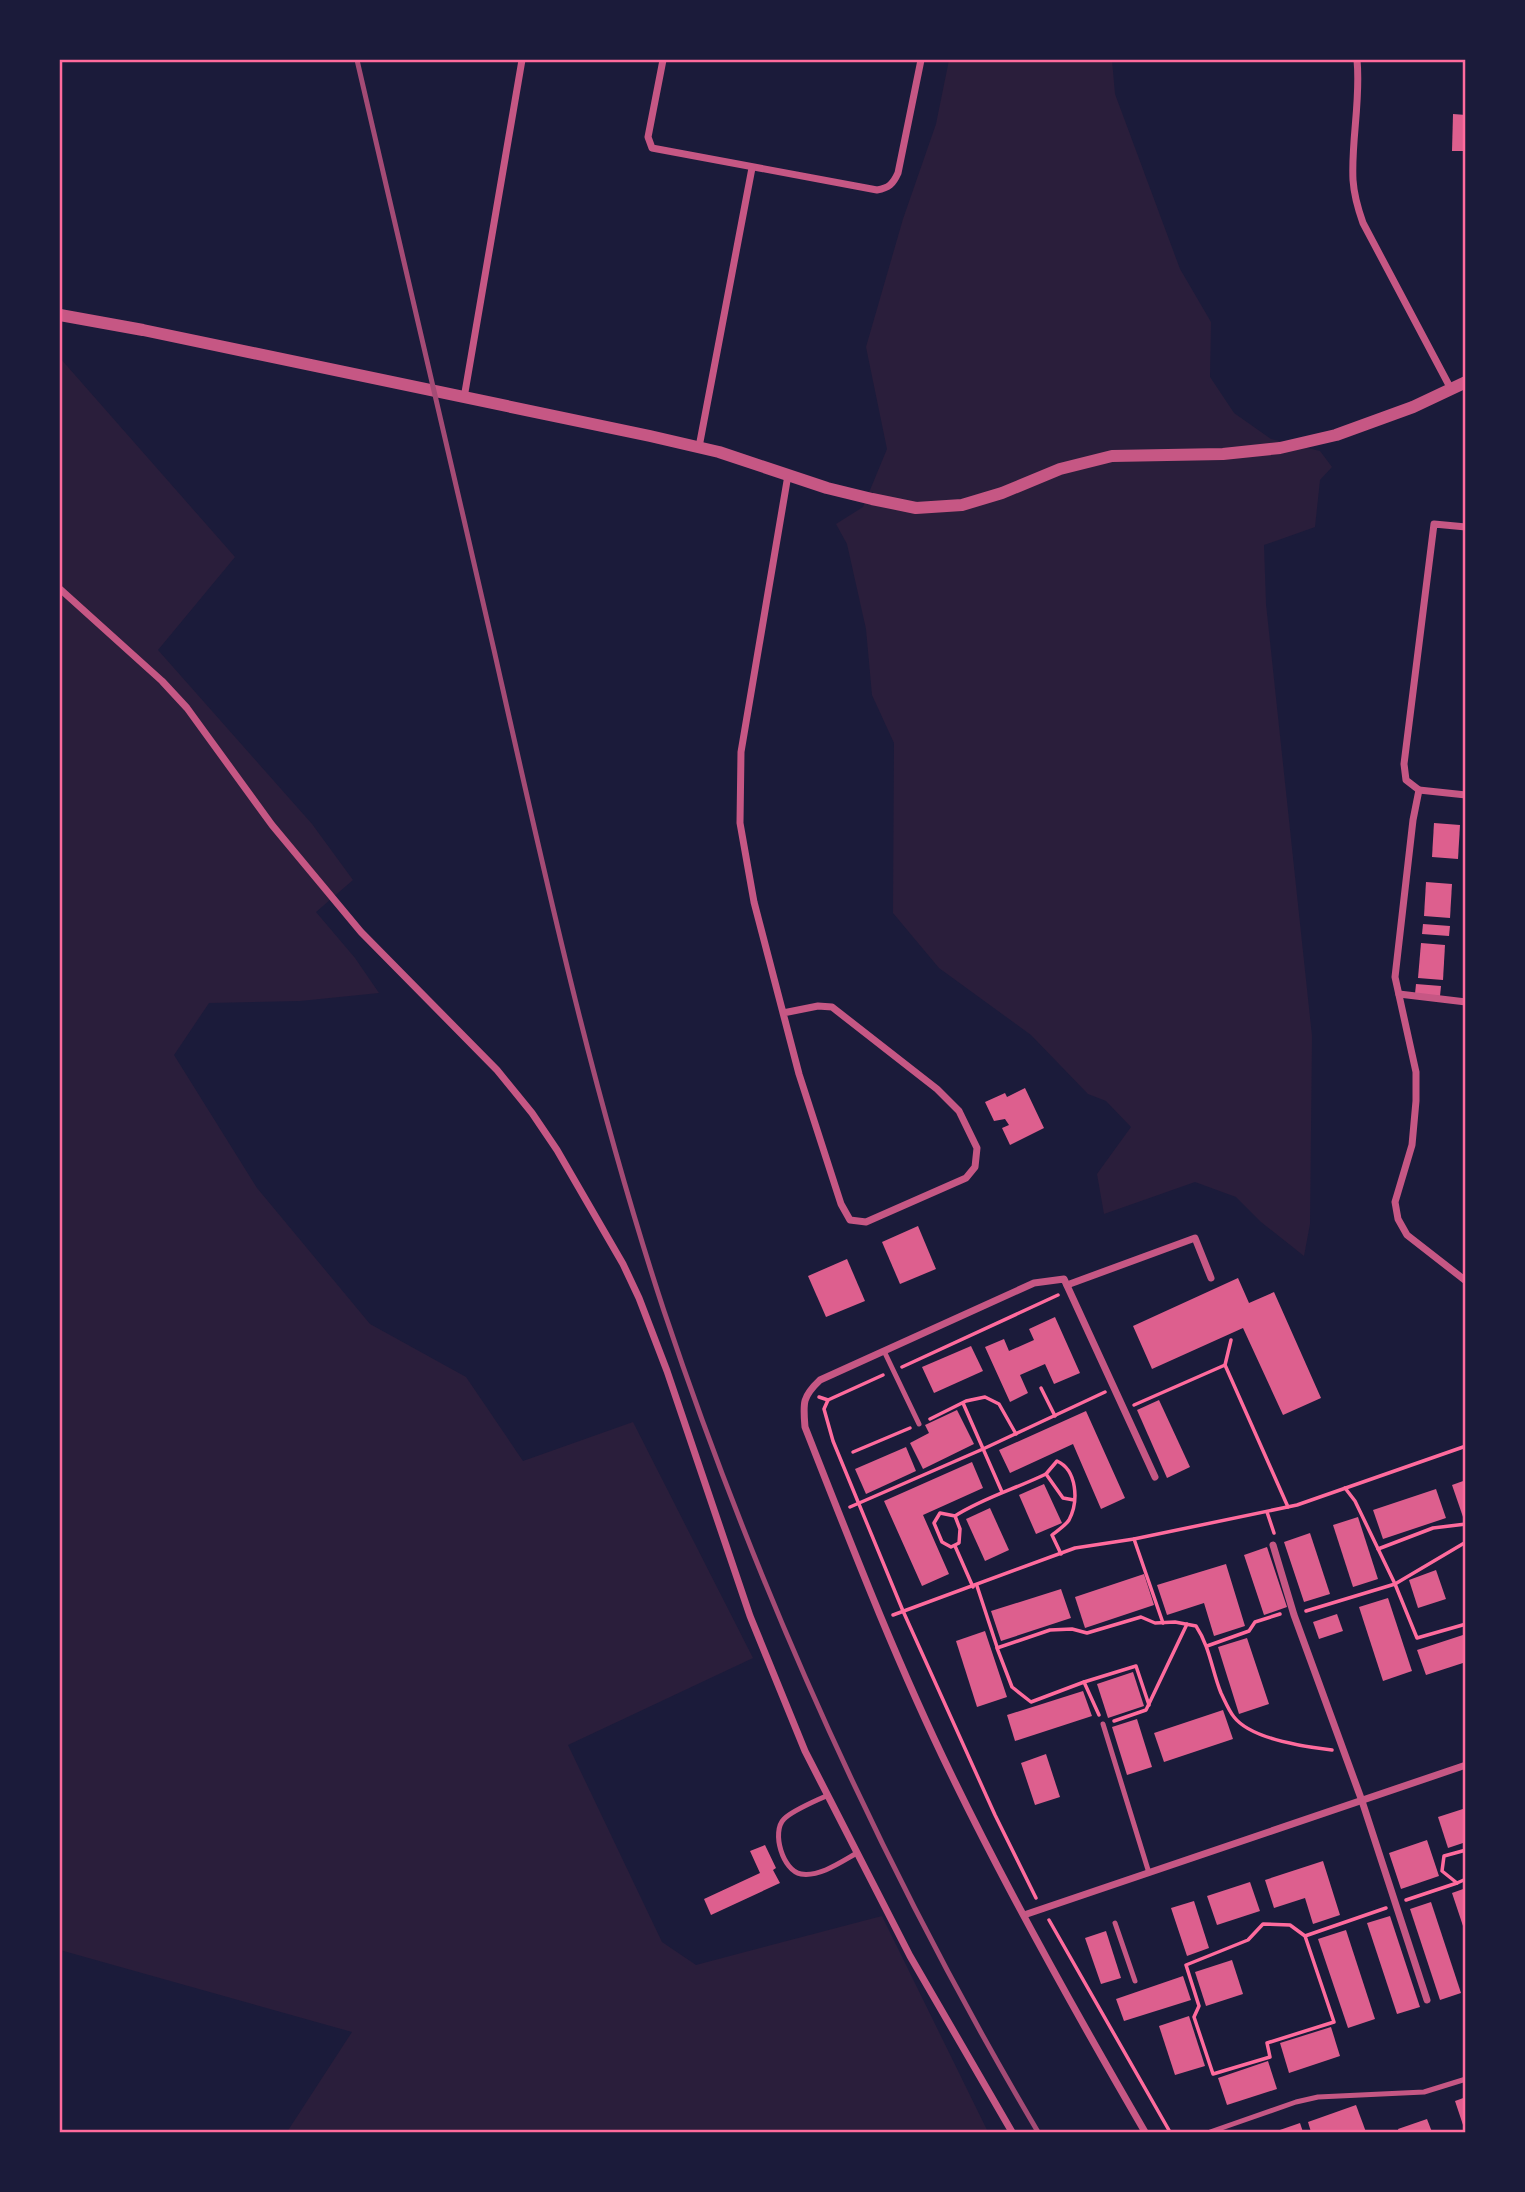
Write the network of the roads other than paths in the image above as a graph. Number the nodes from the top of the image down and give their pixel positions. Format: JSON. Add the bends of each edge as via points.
{"nodes":[{"id":1,"x":522,"y":60,"type":"edge"},
{"id":2,"x":663,"y":60,"type":"edge"},
{"id":3,"x":921,"y":60,"type":"edge"},
{"id":4,"x":1357,"y":60,"type":"edge"},
{"id":5,"x":752,"y":168,"type":"junction"},
{"id":6,"x":60,"y":315,"type":"edge"},
{"id":7,"x":1465,"y":382,"type":"edge"},
{"id":8,"x":1451,"y":389,"type":"junction"},
{"id":9,"x":464,"y":398,"type":"junction"},
{"id":10,"x":699,"y":447,"type":"junction"},
{"id":11,"x":788,"y":475,"type":"junction"},
{"id":12,"x":1465,"y":527,"type":"edge"},
{"id":13,"x":60,"y":589,"type":"edge"},
{"id":14,"x":1419,"y":790,"type":"junction"},
{"id":15,"x":1465,"y":794,"type":"edge"},
{"id":16,"x":1399,"y":994,"type":"junction"},
{"id":17,"x":1465,"y":1002,"type":"edge"},
{"id":18,"x":783,"y":1013,"type":"junction"},
{"id":19,"x":1211,"y":1278,"type":"dead end"},
{"id":20,"x":1465,"y":1281,"type":"edge"},
{"id":21,"x":1068,"y":1288,"type":"junction"},
{"id":22,"x":884,"y":1351,"type":"junction"},
{"id":23,"x":919,"y":1424,"type":"road end"},
{"id":24,"x":1155,"y":1477,"type":"dead end"},
{"id":25,"x":1273,"y":1545,"type":"road end"},
{"id":26,"x":1102,"y":1724,"type":"road end"},
{"id":27,"x":1465,"y":1765,"type":"edge"},
{"id":28,"x":828,"y":1794,"type":"junction"},
{"id":29,"x":1362,"y":1801,"type":"junction"},
{"id":30,"x":857,"y":1853,"type":"junction"},
{"id":31,"x":1149,"y":1873,"type":"junction"},
{"id":32,"x":1024,"y":1915,"type":"junction"},
{"id":33,"x":1115,"y":1923,"type":"dead end"},
{"id":34,"x":1135,"y":1981,"type":"dead end"},
{"id":35,"x":1427,"y":2000,"type":"dead end"},
{"id":36,"x":1465,"y":2079,"type":"edge"},
{"id":37,"x":1012,"y":2133,"type":"edge"},
{"id":38,"x":1145,"y":2133,"type":"edge"},
{"id":39,"x":1210,"y":2133,"type":"edge"}],
"edges":[{"from":1,"to":9,"type":"street"},
{"from":2,"to":5,"type":"street","via":[[649,144]]},
{"from":3,"to":5,"type":"street","via":[[898,173],[886,188],[864,190]]},
{"from":4,"to":8,"type":"street","via":[[1355,197],[1363,223]]},
{"from":5,"to":10,"type":"street"},
{"from":6,"to":9,"type":"street"},
{"from":7,"to":8,"type":"street"},
{"from":8,"to":11,"type":"street","via":[[1336,435],[1280,448],[1223,454],[1112,456],[1060,469],[962,505],[916,508]]},
{"from":9,"to":10,"type":"street"},
{"from":10,"to":11,"type":"street"},
{"from":11,"to":18,"type":"street","via":[[741,751],[739,790],[745,860]]},
{"from":12,"to":14,"type":"street","via":[[1434,524],[1404,764],[1406,780]]},
{"from":13,"to":28,"type":"street","via":[[187,708],[272,825],[343,911],[497,1070],[557,1150],[639,1298],[750,1616],[805,1751]]},
{"from":14,"to":15,"type":"street"},
{"from":14,"to":16,"type":"street","via":[[1395,977]]},
{"from":16,"to":17,"type":"street"},
{"from":16,"to":20,"type":"street","via":[[1416,1072],[1416,1101],[1412,1145],[1395,1202],[1398,1219],[1407,1235]]},
{"from":18,"to":18,"type":"street","via":[[799,1074],[850,1220],[866,1223],[966,1178],[975,1167],[977,1148],[960,1111],[937,1089],[832,1007]]},
{"from":19,"to":21,"type":"street","via":[[1195,1238]]},
{"from":21,"to":22,"type":"street","via":[[1064,1279],[1034,1283]]},
{"from":21,"to":24,"type":"street"},
{"from":22,"to":23,"type":"lane"},
{"from":22,"to":32,"type":"street","via":[[820,1380],[807,1392],[805,1427],[881,1619],[950,1774]]},
{"from":25,"to":29,"type":"street"},
{"from":26,"to":31,"type":"lane"},
{"from":27,"to":29,"type":"street"},
{"from":28,"to":30,"type":"street"},
{"from":28,"to":30,"type":"lane","via":[[784,1818],[778,1829],[782,1854],[795,1872],[803,1875]]},
{"from":29,"to":31,"type":"street"},
{"from":29,"to":35,"type":"street"},
{"from":30,"to":37,"type":"street","via":[[910,1956]]},
{"from":31,"to":32,"type":"street"},
{"from":32,"to":38,"type":"street"},
{"from":33,"to":34,"type":"lane"},
{"from":36,"to":39,"type":"lane","via":[[1424,2092],[1318,2097]]}]}
